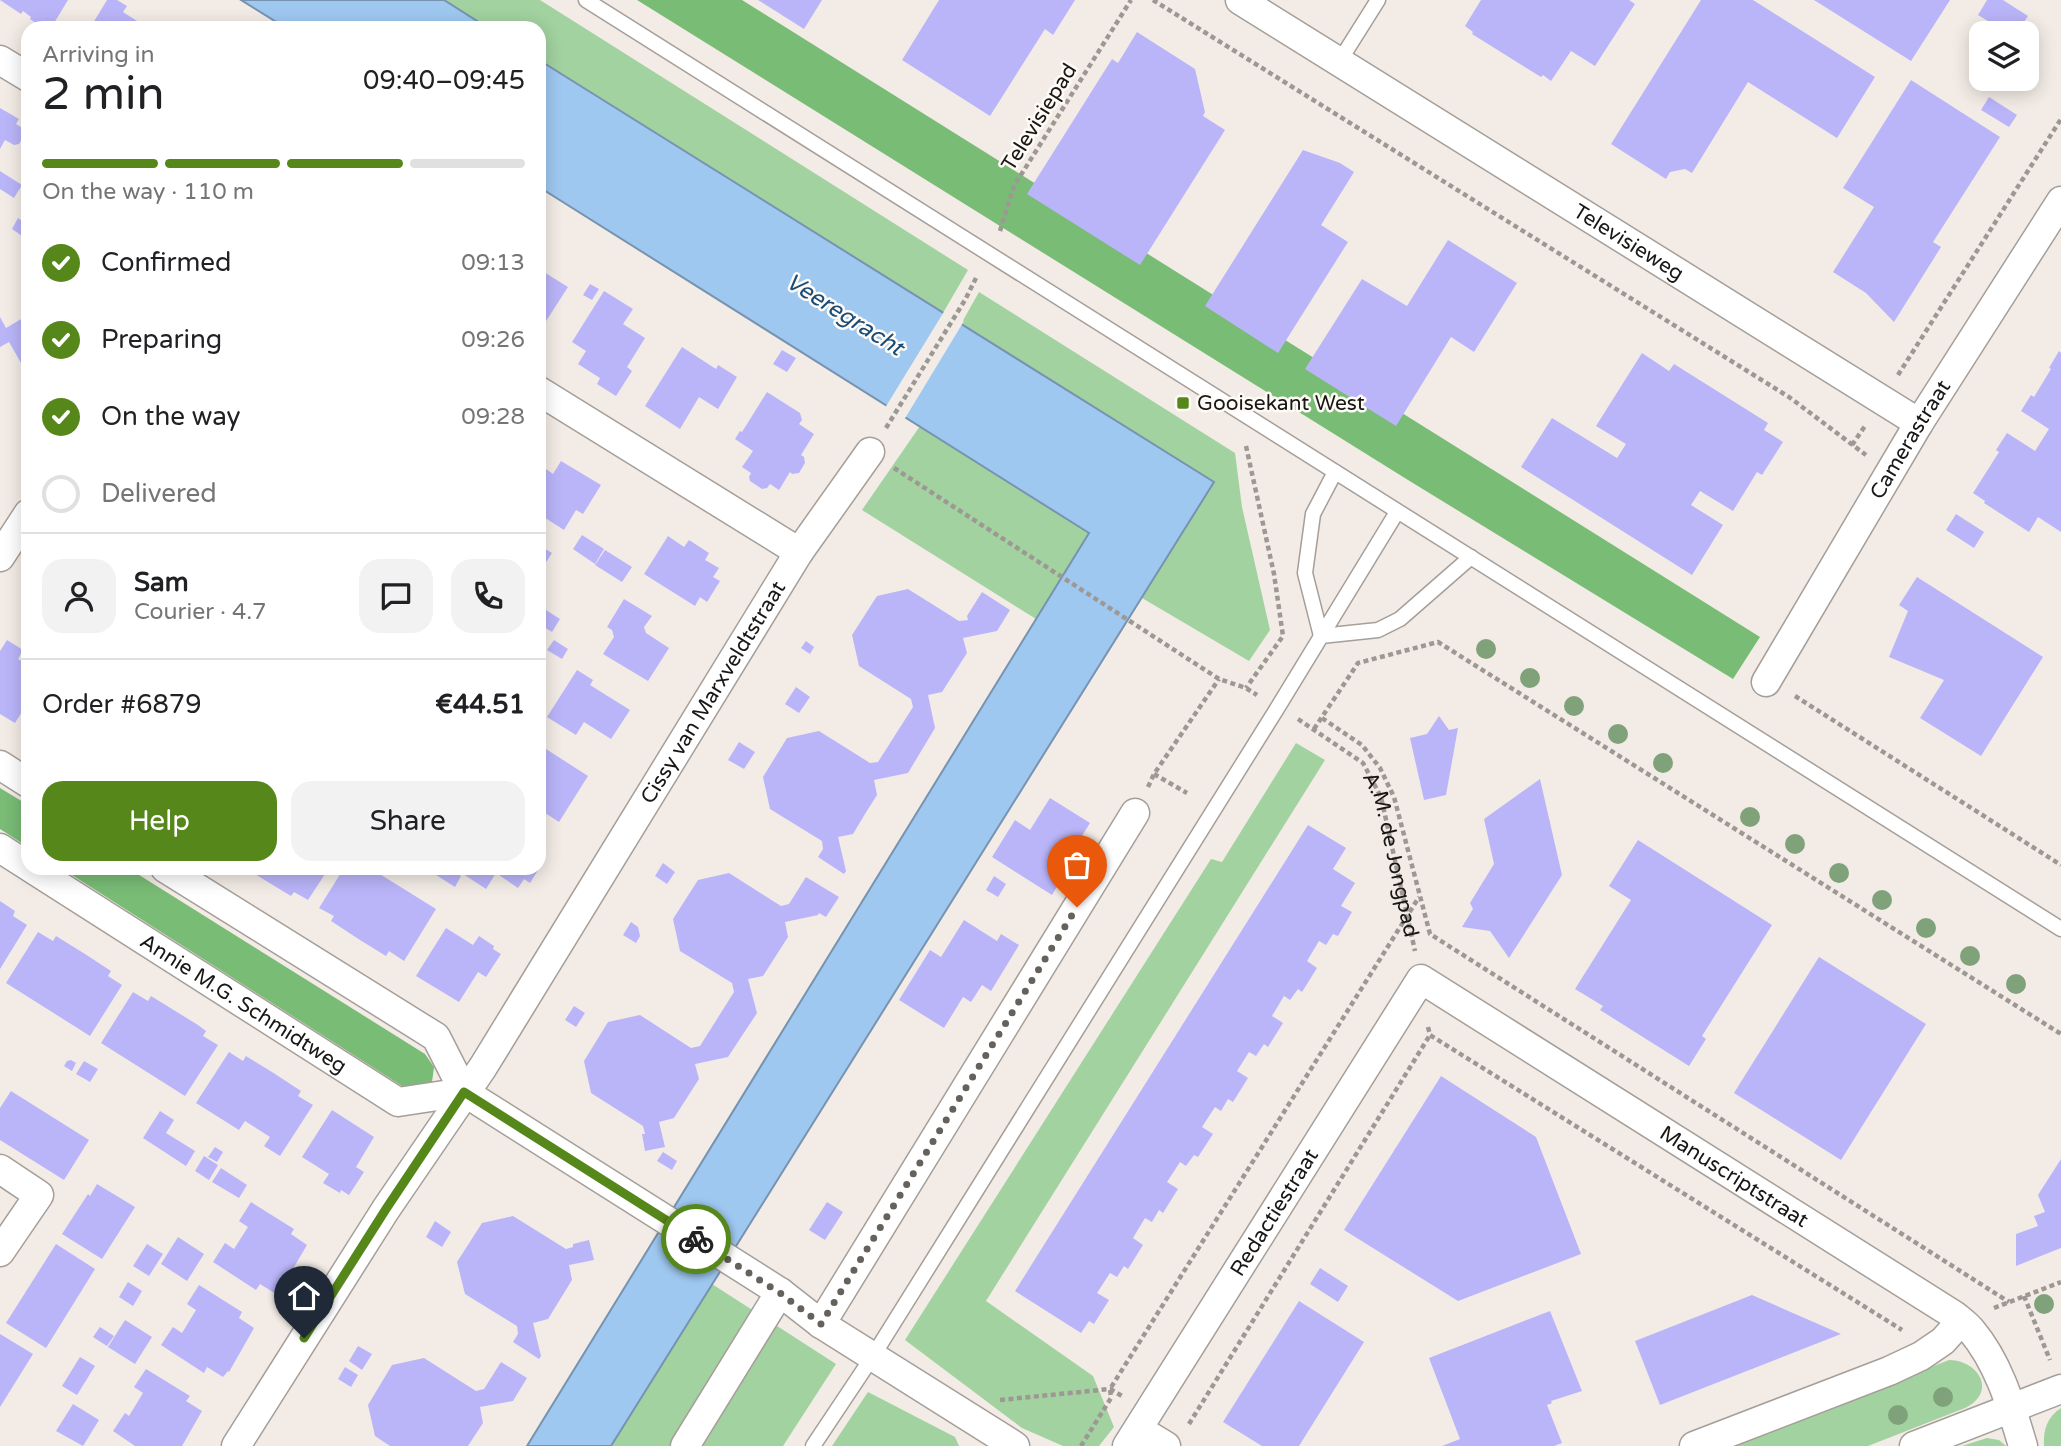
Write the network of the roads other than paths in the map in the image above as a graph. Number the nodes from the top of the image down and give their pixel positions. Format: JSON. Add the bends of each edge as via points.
{"nodes":[{"id":1,"x":586,"y":0,"type":"edge"},
{"id":2,"x":1240,"y":0,"type":"edge"},
{"id":3,"x":1378,"y":0,"type":"edge"},
{"id":4,"x":0,"y":60,"type":"edge"},
{"id":5,"x":1339,"y":62,"type":"junction"},
{"id":6,"x":21,"y":74,"type":"edge"},
{"id":7,"x":2061,"y":201,"type":"edge"},
{"id":8,"x":546,"y":395,"type":"edge"},
{"id":9,"x":1919,"y":424,"type":"junction"},
{"id":10,"x":875,"y":445,"type":"road end"},
{"id":11,"x":1335,"y":472,"type":"junction"},
{"id":12,"x":1397,"y":512,"type":"junction"},
{"id":13,"x":21,"y":525,"type":"edge"},
{"id":14,"x":799,"y":552,"type":"junction"},
{"id":15,"x":0,"y":557,"type":"edge"},
{"id":16,"x":1471,"y":557,"type":"junction"},
{"id":17,"x":1321,"y":636,"type":"junction"},
{"id":18,"x":1766,"y":682,"type":"road end"},
{"id":19,"x":0,"y":765,"type":"edge"},
{"id":20,"x":21,"y":778,"type":"edge"},
{"id":21,"x":1135,"y":813,"type":"road end"},
{"id":22,"x":0,"y":848,"type":"edge"},
{"id":23,"x":21,"y":861,"type":"edge"},
{"id":24,"x":43,"y":875,"type":"edge"},
{"id":25,"x":176,"y":875,"type":"edge"},
{"id":26,"x":2061,"y":929,"type":"edge"},
{"id":27,"x":1421,"y":979,"type":"joint"},
{"id":28,"x":464,"y":1092,"type":"junction"},
{"id":29,"x":0,"y":1169,"type":"edge"},
{"id":30,"x":0,"y":1252,"type":"edge"},
{"id":31,"x":780,"y":1293,"type":"junction"},
{"id":32,"x":1961,"y":1321,"type":"junction"},
{"id":33,"x":821,"y":1324,"type":"junction"},
{"id":34,"x":873,"y":1356,"type":"junction"},
{"id":35,"x":2061,"y":1389,"type":"edge"},
{"id":36,"x":2012,"y":1408,"type":"junction"},
{"id":37,"x":1138,"y":1429,"type":"edge"},
{"id":38,"x":1175,"y":1438,"type":"edge"},
{"id":39,"x":236,"y":1446,"type":"edge"},
{"id":40,"x":685,"y":1446,"type":"edge"},
{"id":41,"x":813,"y":1446,"type":"edge"},
{"id":42,"x":1014,"y":1446,"type":"edge"},
{"id":43,"x":1694,"y":1446,"type":"edge"},
{"id":44,"x":1914,"y":1446,"type":"edge"},
{"id":45,"x":2023,"y":1446,"type":"edge"}],
"edges":[{"from":1,"to":11,"type":"lane"},
{"from":2,"to":5,"type":"street","name":"Televisieweg"},
{"from":3,"to":5,"type":"lane"},
{"from":4,"to":6,"type":"street"},
{"from":5,"to":9,"type":"street","name":"Televisieweg"},
{"from":7,"to":9,"type":"street","name":"Camerastraat"},
{"from":8,"to":14,"type":"street"},
{"from":9,"to":18,"type":"street","name":"Camerastraat"},
{"from":10,"to":14,"type":"street"},
{"from":11,"to":12,"type":"lane"},
{"from":11,"to":17,"type":"lane","via":[[1313,514],[1305,573]]},
{"from":12,"to":16,"type":"lane"},
{"from":12,"to":17,"type":"lane"},
{"from":13,"to":15,"type":"street"},
{"from":14,"to":28,"type":"street","name":"Cissy van Marxveldtstraat"},
{"from":16,"to":17,"type":"lane","via":[[1400,619],[1378,631]]},
{"from":16,"to":26,"type":"lane"},
{"from":17,"to":34,"type":"lane"},
{"from":19,"to":20,"type":"street"},
{"from":21,"to":33,"type":"street"},
{"from":22,"to":23,"type":"street","name":"Annie M.G. Schmidtweg"},
{"from":24,"to":28,"type":"street","name":"Annie M.G. Schmidtweg","via":[[398,1102]]},
{"from":25,"to":28,"type":"street","via":[[436,1037]]},
{"from":27,"to":32,"type":"street","name":"Manuscriptstraat"},
{"from":27,"to":37,"type":"street","name":"Redactiestraat"},
{"from":28,"to":31,"type":"street"},
{"from":28,"to":39,"type":"street","name":"Cissy van Marxveldtstraat"},
{"from":29,"to":30,"type":"street","via":[[39,1195]]},
{"from":31,"to":33,"type":"street"},
{"from":31,"to":40,"type":"street"},
{"from":32,"to":36,"type":"street","name":"Manuscriptstraat","via":[[1997,1371]]},
{"from":32,"to":43,"type":"street","via":[[1943,1341],[1889,1371]]},
{"from":33,"to":34,"type":"street"},
{"from":34,"to":41,"type":"lane"},
{"from":34,"to":42,"type":"street"},
{"from":35,"to":36,"type":"street"},
{"from":36,"to":44,"type":"street"},
{"from":36,"to":45,"type":"street","name":"Manuscriptstraat"},
{"from":37,"to":38,"type":"street"}]}
